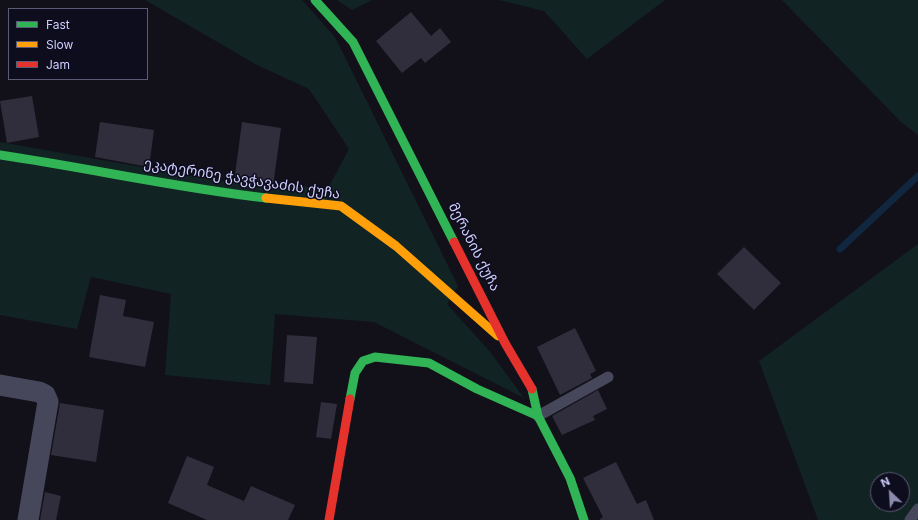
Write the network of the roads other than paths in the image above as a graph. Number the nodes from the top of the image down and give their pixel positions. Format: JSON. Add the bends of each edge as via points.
{"nodes":[{"id":1,"x":315,"y":0,"type":"edge"},
{"id":2,"x":0,"y":155,"type":"edge"},
{"id":3,"x":505,"y":343,"type":"junction"},
{"id":4,"x":608,"y":377,"type":"dead end"},
{"id":5,"x":0,"y":385,"type":"edge"},
{"id":6,"x":538,"y":416,"type":"junction"},
{"id":7,"x":918,"y":509,"type":"edge"},
{"id":8,"x":28,"y":520,"type":"edge"},
{"id":9,"x":329,"y":520,"type":"edge"},
{"id":10,"x":584,"y":520,"type":"edge"},
{"id":11,"x":910,"y":520,"type":"edge"}],
"edges":[{"from":1,"to":3,"type":"street","name":"მერანის ქუჩა","via":[[353,42]]},
{"from":2,"to":3,"type":"street","name":"ეკატერინე ჭავჭავაძის ქუჩა","via":[[221,193],[341,206],[396,246]]},
{"from":3,"to":6,"type":"street","name":"მერანის ქუჩა","via":[[532,390]]},
{"from":4,"to":6,"type":"lane"},
{"from":5,"to":8,"type":"street","via":[[39,392],[48,402]]},
{"from":6,"to":9,"type":"street","via":[[477,389],[429,363],[375,357],[363,361],[355,373]]},
{"from":6,"to":10,"type":"street","name":"მერანის ქუჩა","via":[[570,478]]},
{"from":7,"to":11,"type":"lane"}]}
